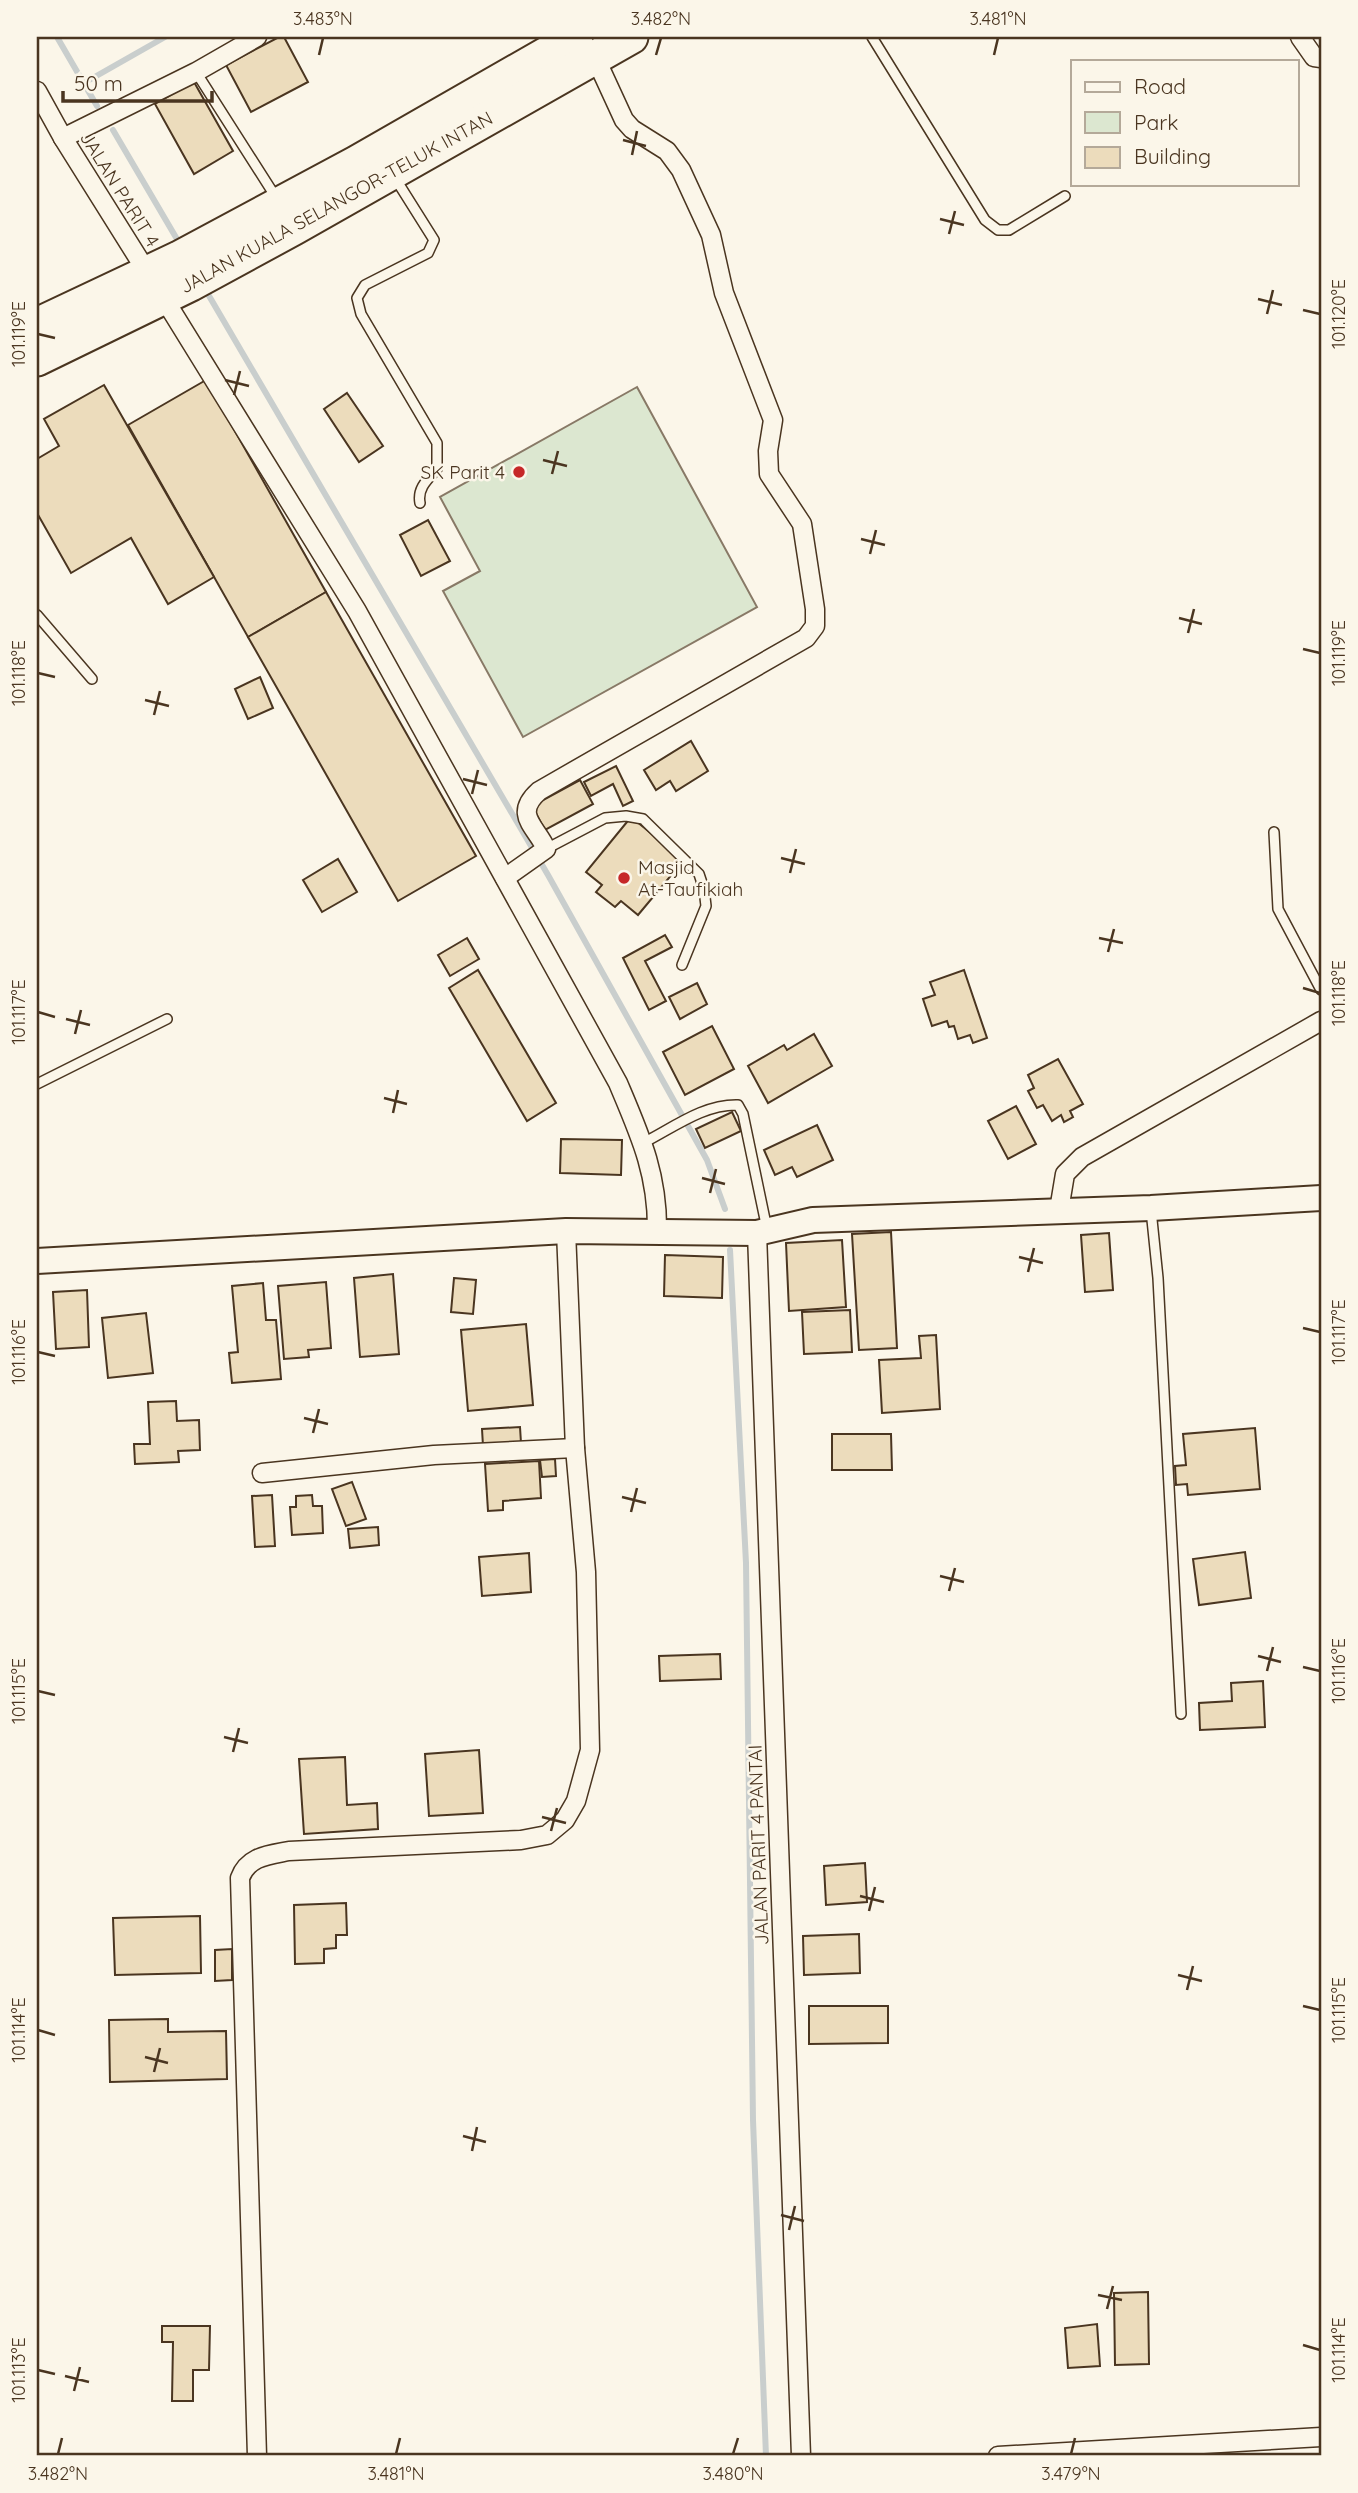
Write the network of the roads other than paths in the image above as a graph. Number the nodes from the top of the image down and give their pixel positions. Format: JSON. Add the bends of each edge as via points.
{"nodes":[{"id":1,"x":257,"y":37,"type":"edge"},
{"id":2,"x":631,"y":37,"type":"edge"},
{"id":3,"x":872,"y":37,"type":"edge"},
{"id":4,"x":1300,"y":37,"type":"edge"},
{"id":5,"x":586,"y":47,"type":"edge"},
{"id":6,"x":1321,"y":58,"type":"edge"},
{"id":7,"x":197,"y":72,"type":"junction"},
{"id":8,"x":37,"y":91,"type":"edge"},
{"id":9,"x":63,"y":138,"type":"junction"},
{"id":10,"x":392,"y":174,"type":"junction"},
{"id":11,"x":1065,"y":195,"type":"dead end"},
{"id":12,"x":280,"y":203,"type":"junction"},
{"id":13,"x":251,"y":235,"type":"junction"},
{"id":14,"x":170,"y":278,"type":"junction"},
{"id":15,"x":37,"y":325,"type":"edge"},
{"id":16,"x":37,"y":359,"type":"edge"},
{"id":17,"x":420,"y":503,"type":"dead end"},
{"id":18,"x":37,"y":615,"type":"edge"},
{"id":19,"x":92,"y":679,"type":"dead end"},
{"id":20,"x":1274,"y":832,"type":"dead end"},
{"id":21,"x":537,"y":855,"type":"junction"},
{"id":22,"x":505,"y":878,"type":"junction"},
{"id":23,"x":682,"y":965,"type":"dead end"},
{"id":24,"x":1321,"y":990,"type":"edge"},
{"id":25,"x":167,"y":1019,"type":"dead end"},
{"id":26,"x":1321,"y":1021,"type":"edge"},
{"id":27,"x":37,"y":1084,"type":"edge"},
{"id":28,"x":643,"y":1143,"type":"junction"},
{"id":29,"x":1321,"y":1198,"type":"edge"},
{"id":30,"x":1151,"y":1208,"type":"junction"},
{"id":31,"x":1059,"y":1210,"type":"junction"},
{"id":32,"x":566,"y":1231,"type":"junction"},
{"id":33,"x":657,"y":1232,"type":"junction"},
{"id":34,"x":762,"y":1232,"type":"junction"},
{"id":35,"x":37,"y":1261,"type":"edge"},
{"id":36,"x":575,"y":1448,"type":"junction"},
{"id":37,"x":262,"y":1473,"type":"dead end"},
{"id":38,"x":1181,"y":1714,"type":"dead end"},
{"id":39,"x":1321,"y":2437,"type":"edge"},
{"id":40,"x":257,"y":2456,"type":"edge"},
{"id":41,"x":801,"y":2456,"type":"edge"},
{"id":42,"x":998,"y":2456,"type":"edge"}],
"edges":[{"from":1,"to":7,"type":"street"},
{"from":2,"to":5,"type":"highway","name":"JALAN KUALA SELANGOR-TELUK INTAN"},
{"from":3,"to":11,"type":"lane","via":[[985,220],[998,230],[1009,230]]},
{"from":4,"to":6,"type":"street","via":[[1314,57]]},
{"from":5,"to":10,"type":"highway","name":"JALAN KUALA SELANGOR-TELUK INTAN"},
{"from":5,"to":12,"type":"highway","name":"JALAN KUALA SELANGOR-TELUK INTAN"},
{"from":5,"to":21,"type":"street","via":[[624,120],[667,151],[681,170],[711,234],[724,293],[773,420],[769,474],[802,524],[815,626],[806,638],[539,791],[527,811]]},
{"from":7,"to":9,"type":"street"},
{"from":7,"to":12,"type":"lane"},
{"from":8,"to":9,"type":"street","name":"JALAN PARIT 4"},
{"from":9,"to":14,"type":"street","name":"JALAN PARIT 4"},
{"from":10,"to":13,"type":"highway","name":"JALAN KUALA SELANGOR-TELUK INTAN"},
{"from":10,"to":17,"type":"lane","via":[[434,240],[428,254],[365,285],[357,298],[361,314],[437,443],[437,468],[418,495]]},
{"from":12,"to":13,"type":"highway","name":"JALAN KUALA SELANGOR-TELUK INTAN"},
{"from":13,"to":14,"type":"highway","name":"JALAN KUALA SELANGOR-TELUK INTAN"},
{"from":14,"to":15,"type":"highway","name":"JALAN KUALA SELANGOR-TELUK INTAN"},
{"from":14,"to":16,"type":"highway","name":"JALAN KUALA SELANGOR-TELUK INTAN"},
{"from":14,"to":22,"type":"street","name":"JALAN PARIT 4"},
{"from":18,"to":19,"type":"lane"},
{"from":20,"to":24,"type":"lane","via":[[1278,909]]},
{"from":21,"to":22,"type":"street"},
{"from":21,"to":23,"type":"lane","via":[[605,818],[643,819],[699,874],[704,889],[706,906]]},
{"from":22,"to":28,"type":"street","name":"JALAN PARIT 4","via":[[618,1083]]},
{"from":25,"to":27,"type":"lane"},
{"from":26,"to":31,"type":"street","via":[[1082,1157],[1065,1174]]},
{"from":28,"to":33,"type":"street","name":"JALAN PARIT 4","via":[[658,1203]]},
{"from":28,"to":34,"type":"lane","via":[[692,1116],[722,1105],[738,1105]]},
{"from":29,"to":30,"type":"street"},
{"from":30,"to":31,"type":"street"},
{"from":30,"to":38,"type":"lane"},
{"from":31,"to":34,"type":"street","via":[[813,1220]]},
{"from":32,"to":33,"type":"street"},
{"from":32,"to":35,"type":"street"},
{"from":32,"to":36,"type":"street"},
{"from":33,"to":34,"type":"street"},
{"from":34,"to":41,"type":"street","name":"JALAN PARIT 4 PANTAI"},
{"from":36,"to":37,"type":"street","via":[[434,1455]]},
{"from":36,"to":40,"type":"street","via":[[586,1572],[590,1750],[576,1801],[565,1820],[547,1835],[521,1840],[262,1856],[248,1864],[240,1878]]},
{"from":39,"to":42,"type":"street"}]}
